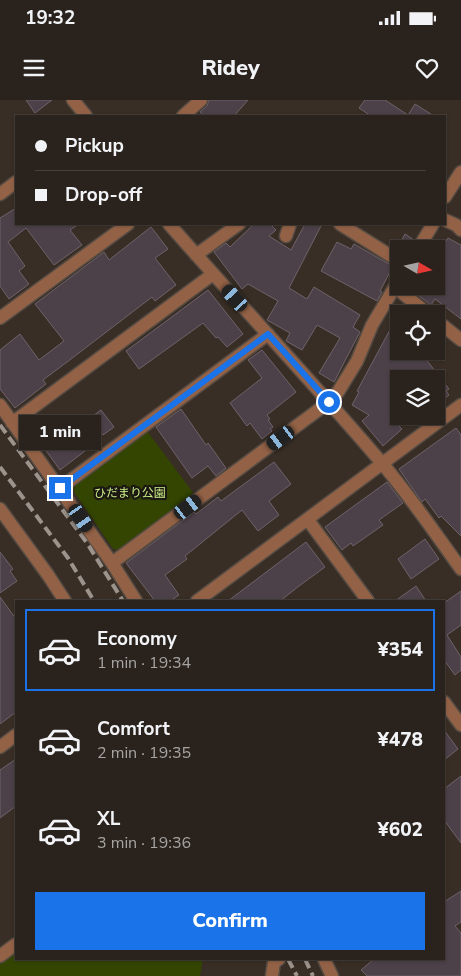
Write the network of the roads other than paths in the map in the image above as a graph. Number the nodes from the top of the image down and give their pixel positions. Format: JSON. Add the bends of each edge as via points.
{"nodes":[{"id":1,"x":73,"y":100,"type":"edge"},
{"id":2,"x":201,"y":100,"type":"edge"},
{"id":3,"x":85,"y":115,"type":"edge"},
{"id":4,"x":184,"y":115,"type":"edge"},
{"id":5,"x":461,"y":172,"type":"edge"},
{"id":6,"x":15,"y":183,"type":"edge"},
{"id":7,"x":0,"y":194,"type":"edge"},
{"id":8,"x":446,"y":195,"type":"edge"},
{"id":9,"x":446,"y":220,"type":"edge"},
{"id":10,"x":127,"y":225,"type":"edge"},
{"id":11,"x":170,"y":225,"type":"edge"},
{"id":12,"x":238,"y":225,"type":"edge"},
{"id":13,"x":290,"y":225,"type":"edge"},
{"id":14,"x":342,"y":225,"type":"edge"},
{"id":15,"x":432,"y":225,"type":"edge"},
{"id":16,"x":461,"y":230,"type":"edge"},
{"id":17,"x":286,"y":236,"type":"dead end"},
{"id":18,"x":423,"y":240,"type":"edge"},
{"id":19,"x":196,"y":255,"type":"junction"},
{"id":20,"x":390,"y":255,"type":"edge"},
{"id":21,"x":213,"y":274,"type":"junction"},
{"id":22,"x":390,"y":295,"type":"edge"},
{"id":23,"x":409,"y":295,"type":"edge"},
{"id":24,"x":419,"y":305,"type":"edge"},
{"id":25,"x":0,"y":318,"type":"edge"},
{"id":26,"x":445,"y":327,"type":"edge"},
{"id":27,"x":268,"y":334,"type":"junction"},
{"id":28,"x":461,"y":340,"type":"edge"},
{"id":29,"x":329,"y":402,"type":"junction"},
{"id":30,"x":0,"y":405,"type":"edge"},
{"id":31,"x":460,"y":407,"type":"edge"},
{"id":32,"x":12,"y":423,"type":"junction"},
{"id":33,"x":383,"y":464,"type":"junction"},
{"id":34,"x":60,"y":488,"type":"junction"},
{"id":35,"x":0,"y":509,"type":"edge"},
{"id":36,"x":308,"y":520,"type":"junction"},
{"id":37,"x":5,"y":526,"type":"edge"},
{"id":38,"x":112,"y":563,"type":"junction"},
{"id":39,"x":461,"y":568,"type":"edge"},
{"id":40,"x":64,"y":600,"type":"edge"},
{"id":41,"x":135,"y":600,"type":"edge"},
{"id":42,"x":198,"y":600,"type":"edge"},
{"id":43,"x":367,"y":600,"type":"edge"},
{"id":44,"x":445,"y":703,"type":"edge"},
{"id":45,"x":461,"y":725,"type":"edge"},
{"id":46,"x":15,"y":736,"type":"edge"},
{"id":47,"x":0,"y":747,"type":"edge"},
{"id":48,"x":15,"y":945,"type":"edge"},
{"id":49,"x":0,"y":956,"type":"edge"},
{"id":50,"x":277,"y":960,"type":"edge"},
{"id":51,"x":324,"y":960,"type":"edge"},
{"id":52,"x":272,"y":976,"type":"edge"},
{"id":53,"x":332,"y":976,"type":"edge"}],
"edges":[{"from":1,"to":3,"type":"street"},
{"from":2,"to":4,"type":"street"},
{"from":5,"to":8,"type":"street"},
{"from":6,"to":7,"type":"street"},
{"from":9,"to":16,"type":"street"},
{"from":10,"to":25,"type":"street"},
{"from":11,"to":19,"type":"street"},
{"from":12,"to":19,"type":"street"},
{"from":13,"to":17,"type":"street"},
{"from":14,"to":20,"type":"street"},
{"from":15,"to":18,"type":"street"},
{"from":19,"to":21,"type":"street"},
{"from":21,"to":27,"type":"street"},
{"from":21,"to":32,"type":"street"},
{"from":22,"to":29,"type":"street","via":[[357,360]]},
{"from":23,"to":24,"type":"street"},
{"from":26,"to":28,"type":"street"},
{"from":27,"to":29,"type":"street"},
{"from":27,"to":34,"type":"street"},
{"from":29,"to":33,"type":"street"},
{"from":29,"to":38,"type":"street"},
{"from":30,"to":32,"type":"street"},
{"from":31,"to":33,"type":"street"},
{"from":32,"to":34,"type":"street"},
{"from":33,"to":36,"type":"street"},
{"from":33,"to":39,"type":"street"},
{"from":34,"to":38,"type":"street"},
{"from":35,"to":37,"type":"street"},
{"from":36,"to":42,"type":"street"},
{"from":36,"to":43,"type":"street"},
{"from":37,"to":40,"type":"street","via":[[48,575]]},
{"from":38,"to":41,"type":"street"},
{"from":44,"to":45,"type":"street"},
{"from":46,"to":47,"type":"street"},
{"from":48,"to":49,"type":"street"},
{"from":50,"to":52,"type":"street","via":[[274,962]]},
{"from":51,"to":53,"type":"street"}]}
